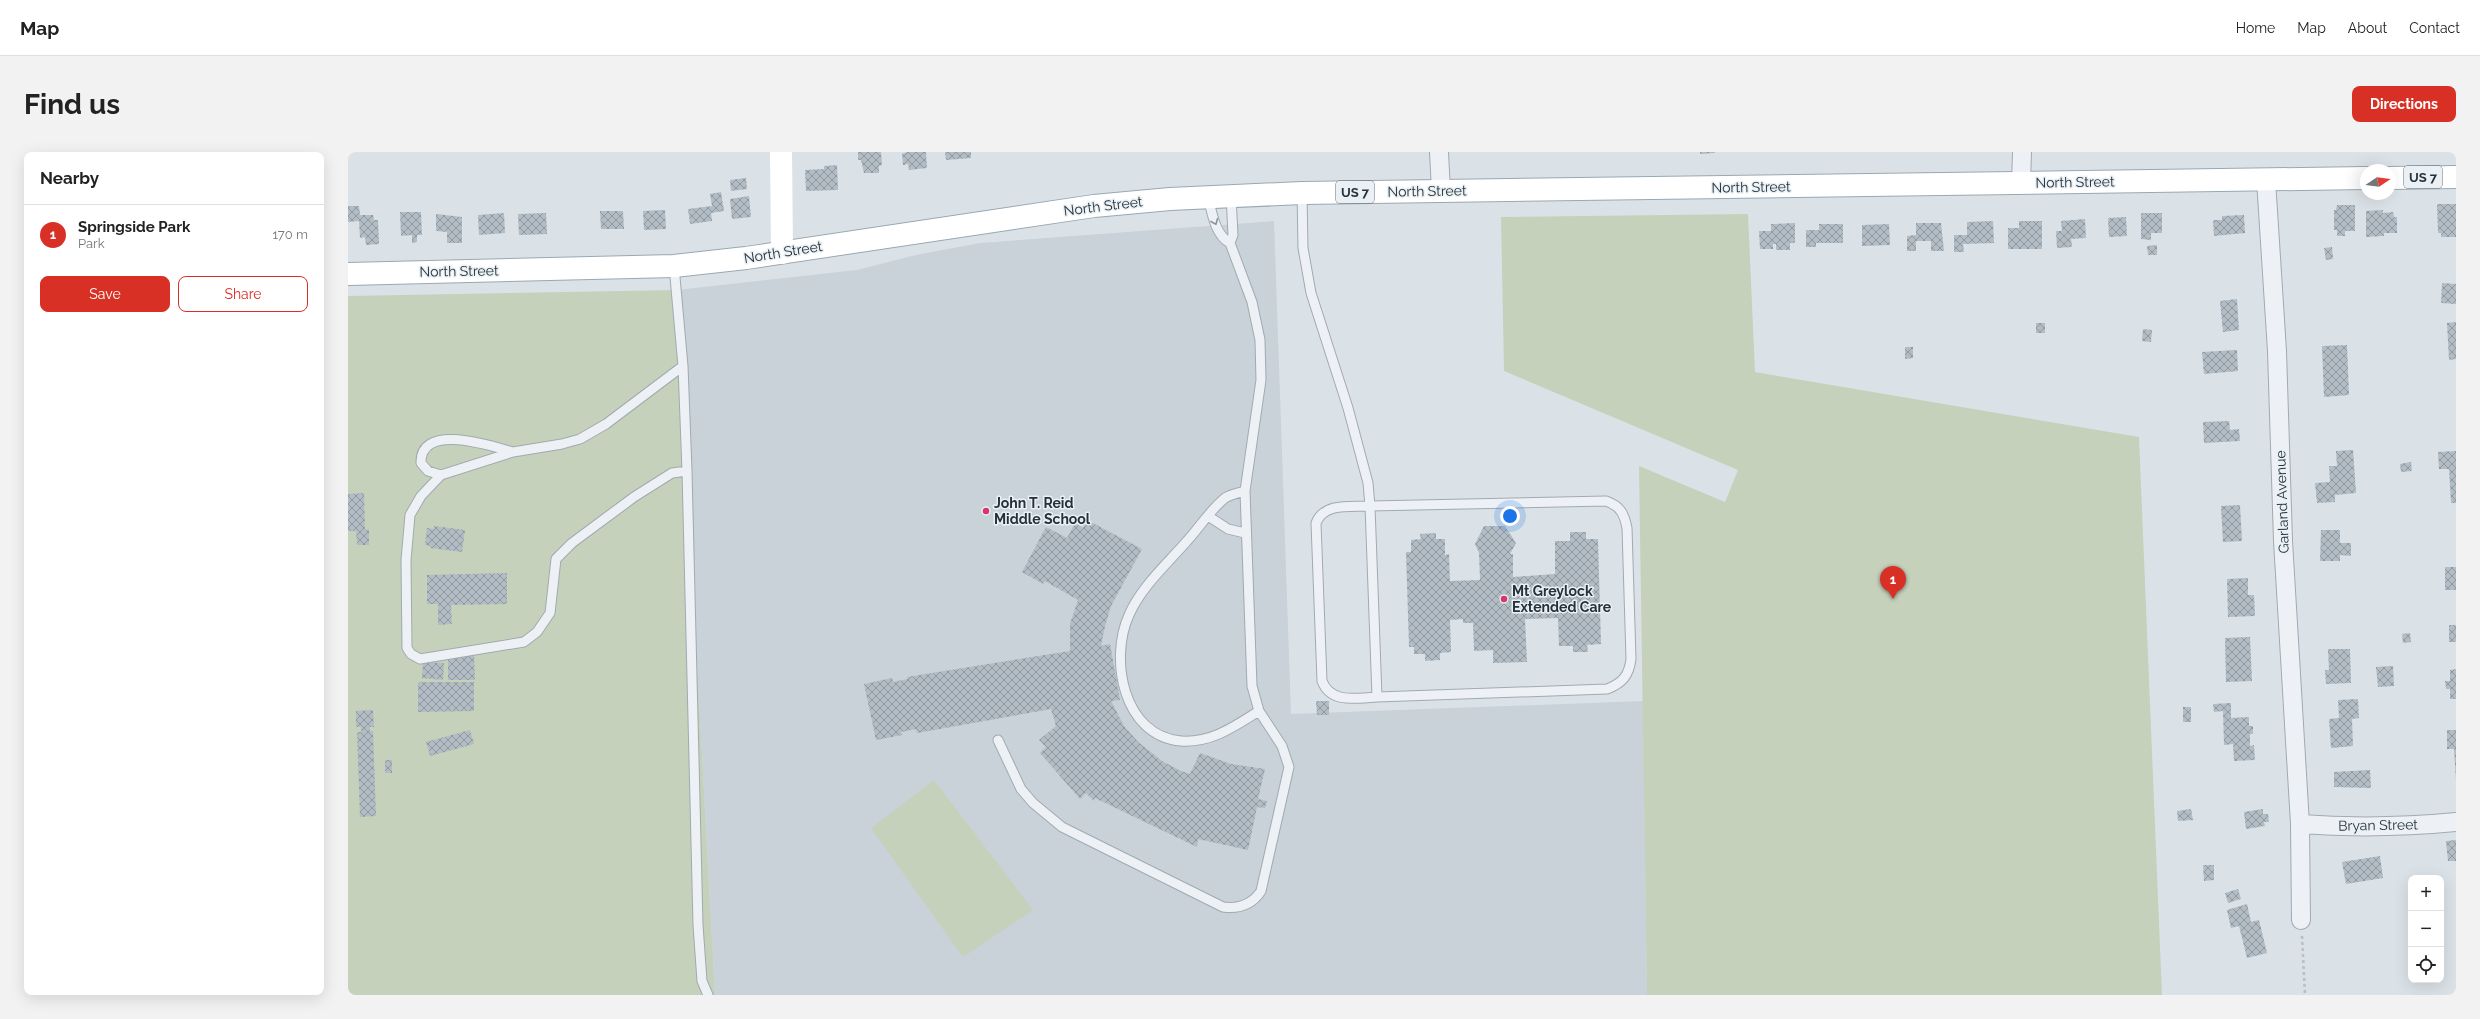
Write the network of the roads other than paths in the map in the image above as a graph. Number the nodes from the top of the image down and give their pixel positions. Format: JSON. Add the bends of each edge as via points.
{"nodes":[{"id":1,"x":781,"y":152,"type":"edge"},
{"id":2,"x":1440,"y":152,"type":"edge"},
{"id":3,"x":2022,"y":152,"type":"edge"},
{"id":4,"x":2456,"y":177,"type":"edge"},
{"id":5,"x":2360,"y":178,"type":"edge"},
{"id":6,"x":2396,"y":178,"type":"edge"},
{"id":7,"x":2266,"y":180,"type":"junction"},
{"id":8,"x":2022,"y":182,"type":"junction"},
{"id":9,"x":1440,"y":191,"type":"junction"},
{"id":10,"x":1302,"y":193,"type":"junction"},
{"id":11,"x":1230,"y":195,"type":"junction"},
{"id":12,"x":1208,"y":196,"type":"junction"},
{"id":13,"x":1230,"y":243,"type":"junction"},
{"id":14,"x":782,"y":253,"type":"junction"},
{"id":15,"x":674,"y":266,"type":"junction"},
{"id":16,"x":348,"y":274,"type":"edge"},
{"id":17,"x":683,"y":366,"type":"junction"},
{"id":18,"x":513,"y":452,"type":"junction"},
{"id":19,"x":687,"y":470,"type":"junction"},
{"id":20,"x":441,"y":475,"type":"junction"},
{"id":21,"x":1245,"y":491,"type":"junction"},
{"id":22,"x":1370,"y":506,"type":"junction"},
{"id":23,"x":1208,"y":516,"type":"junction"},
{"id":24,"x":1245,"y":533,"type":"junction"},
{"id":25,"x":1377,"y":697,"type":"junction"},
{"id":26,"x":1259,"y":711,"type":"junction"},
{"id":27,"x":998,"y":740,"type":"dead end"},
{"id":28,"x":2456,"y":822,"type":"edge"},
{"id":29,"x":2300,"y":824,"type":"junction"},
{"id":30,"x":2301,"y":920,"type":"road end"},
{"id":31,"x":708,"y":995,"type":"edge"}],
"edges":[{"from":1,"to":14,"type":"main road"},
{"from":2,"to":9,"type":"street"},
{"from":3,"to":8,"type":"street"},
{"from":4,"to":6,"type":"main road","number":"US 7"},
{"from":5,"to":7,"type":"main road","name":"North Street","number":"US 7"},
{"from":7,"to":8,"type":"main road","name":"North Street","number":"US 7"},
{"from":7,"to":29,"type":"street","name":"Garland Avenue","via":[[2277,359],[2283,541]]},
{"from":8,"to":9,"type":"main road","name":"North Street","number":"US 7"},
{"from":9,"to":10,"type":"main road","name":"North Street","number":"US 7"},
{"from":10,"to":11,"type":"main road","name":"North Street","number":"US 7"},
{"from":10,"to":22,"type":"lane","via":[[1303,248],[1311,293],[1348,408],[1368,482]]},
{"from":11,"to":12,"type":"main road","name":"North Street","number":"US 7"},
{"from":11,"to":13,"type":"lane","via":[[1233,235]]},
{"from":12,"to":13,"type":"lane","one_way":true,"via":[[1223,239]]},
{"from":12,"to":14,"type":"main road","name":"North Street","number":"US 7","via":[[1094,206]]},
{"from":13,"to":21,"type":"lane","via":[[1252,302],[1260,340],[1261,380]]},
{"from":14,"to":15,"type":"main road","name":"North Street","number":"US 7"},
{"from":15,"to":16,"type":"main road","name":"North Street","number":"US 7"},
{"from":15,"to":17,"type":"lane"},
{"from":17,"to":18,"type":"lane","via":[[606,424],[580,439]]},
{"from":17,"to":19,"type":"lane"},
{"from":18,"to":20,"type":"lane"},
{"from":18,"to":20,"type":"lane","via":[[455,438],[437,441],[425,448],[421,463],[428,471]]},
{"from":19,"to":20,"type":"lane","via":[[672,473],[634,497],[556,559],[550,612],[537,632],[524,642],[420,659],[407,648],[408,530],[410,515],[422,496]]},
{"from":19,"to":31,"type":"lane","via":[[698,925],[702,981]]},
{"from":21,"to":23,"type":"lane","via":[[1224,498]]},
{"from":21,"to":24,"type":"lane"},
{"from":22,"to":25,"type":"lane"},
{"from":22,"to":25,"type":"lane","via":[[1331,508],[1319,515],[1316,523],[1320,666],[1322,681],[1332,695],[1339,698]]},
{"from":22,"to":25,"type":"lane","via":[[1606,501],[1615,504],[1622,511],[1627,528],[1632,659],[1625,678],[1607,689]]},
{"from":23,"to":24,"type":"lane","via":[[1228,530]]},
{"from":23,"to":26,"type":"lane","via":[[1138,597],[1128,615],[1120,649],[1126,695],[1132,708],[1152,729],[1164,737],[1182,740],[1216,736]]},
{"from":24,"to":26,"type":"lane","via":[[1252,686]]},
{"from":26,"to":27,"type":"lane","via":[[1287,757],[1288,779],[1265,884],[1256,899],[1234,908],[1222,907],[1062,828],[1021,789]]},
{"from":28,"to":29,"type":"street","name":"Bryan Street","via":[[2358,827]]},
{"from":29,"to":30,"type":"street","name":"Garland Avenue"}]}
